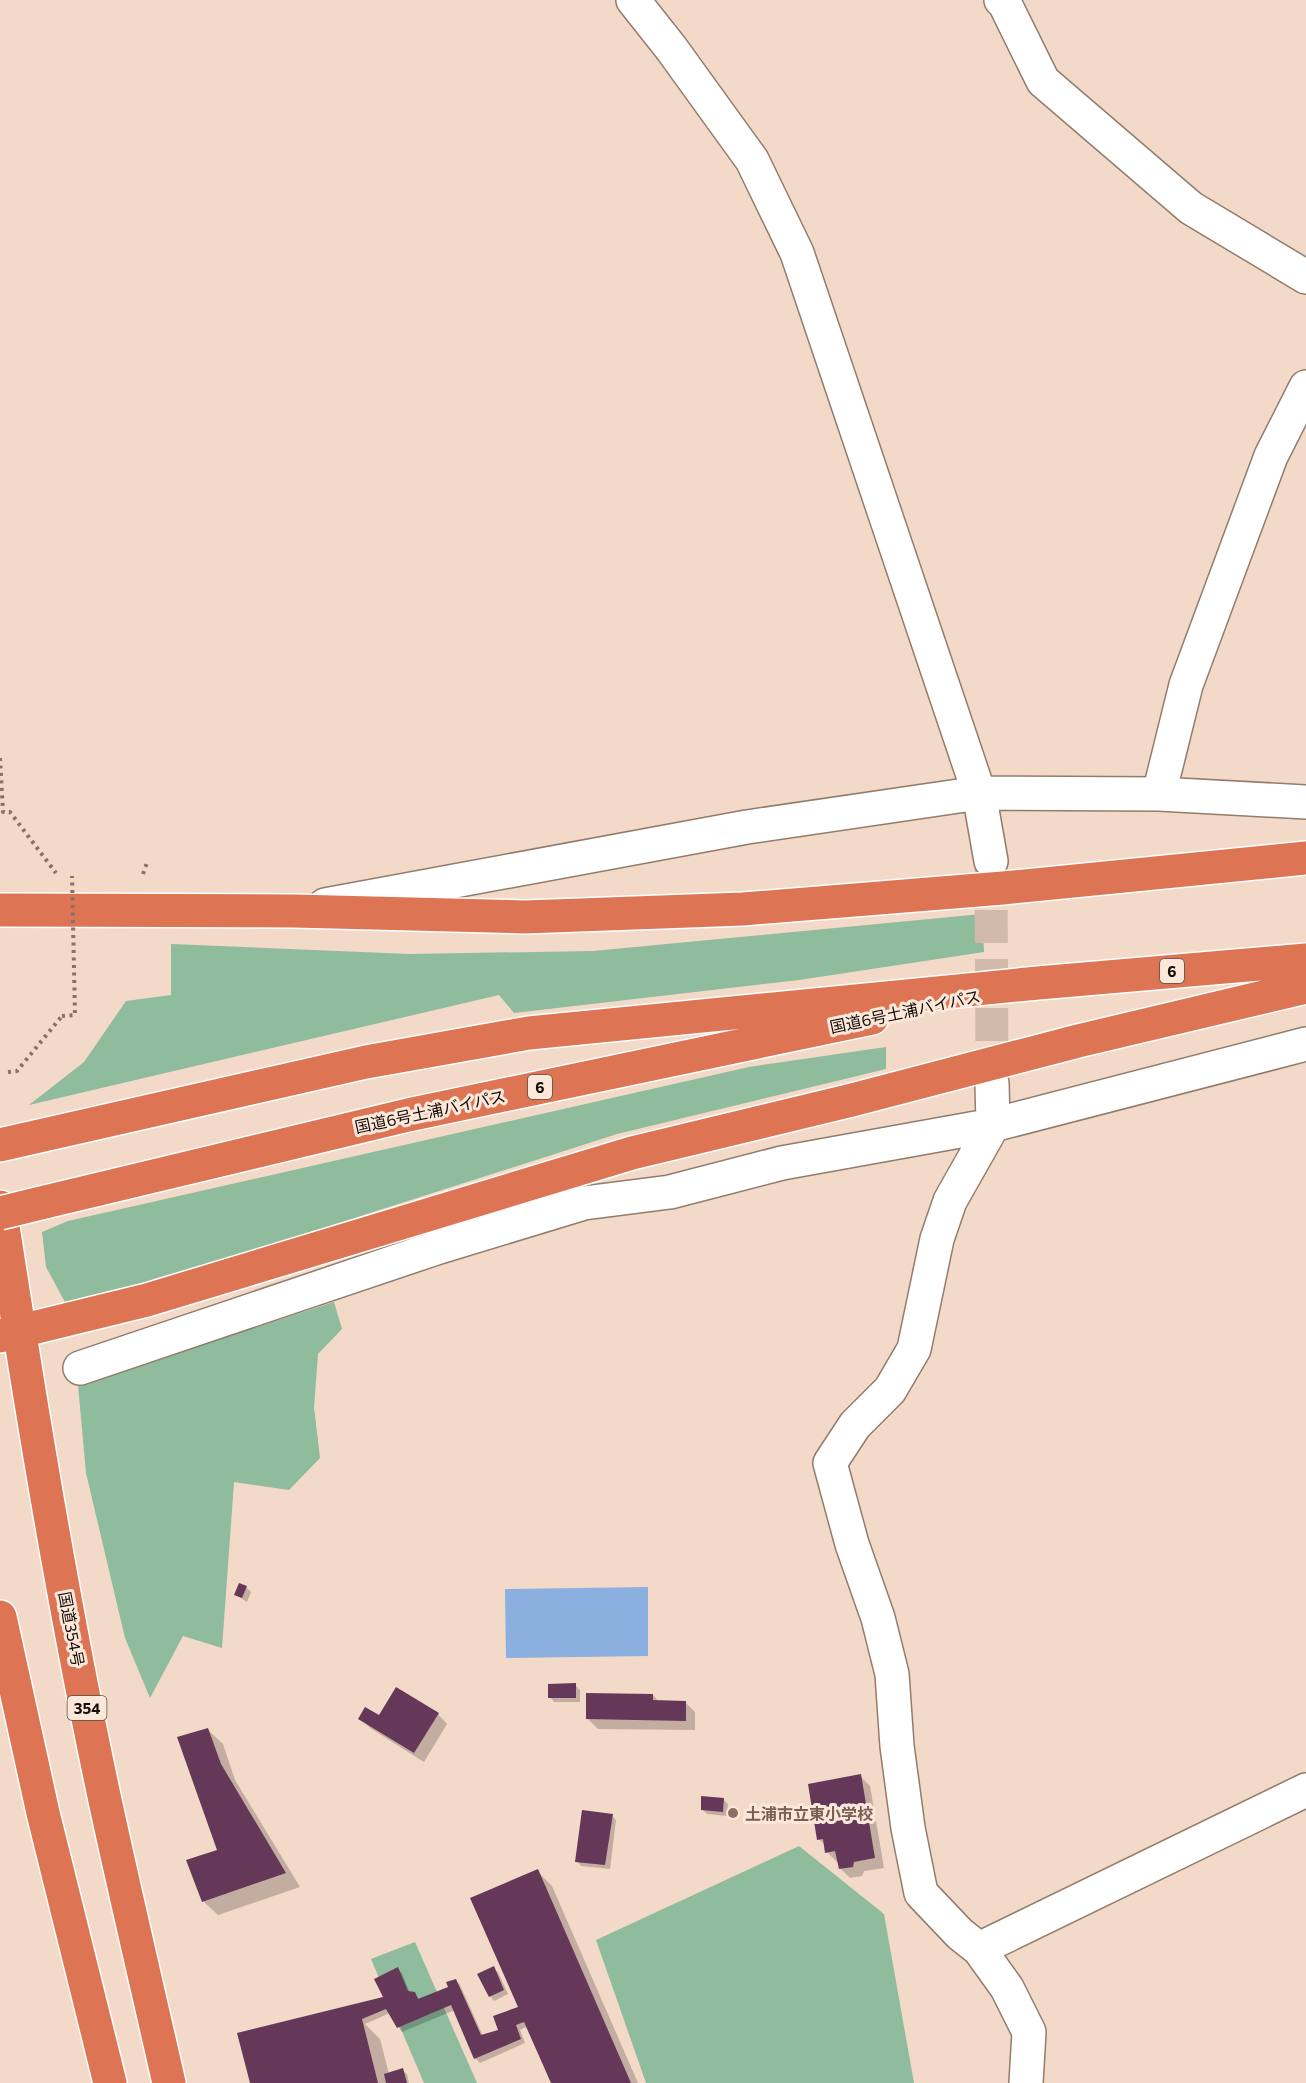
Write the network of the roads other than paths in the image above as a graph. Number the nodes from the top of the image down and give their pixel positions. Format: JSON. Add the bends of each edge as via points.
{"nodes":[{"id":1,"x":633,"y":0,"type":"edge"},
{"id":2,"x":1001,"y":0,"type":"edge"},
{"id":3,"x":1306,"y":277,"type":"edge"},
{"id":4,"x":1306,"y":387,"type":"edge"},
{"id":5,"x":979,"y":793,"type":"junction"},
{"id":6,"x":1160,"y":794,"type":"junction"},
{"id":7,"x":1306,"y":802,"type":"edge"},
{"id":8,"x":1306,"y":858,"type":"edge"},
{"id":9,"x":991,"y":861,"type":"tunnel mouth"},
{"id":10,"x":0,"y":910,"type":"edge"},
{"id":11,"x":294,"y":911,"type":"junction"},
{"id":12,"x":1306,"y":960,"type":"edge"},
{"id":13,"x":1038,"y":983,"type":"junction"},
{"id":14,"x":1306,"y":987,"type":"edge"},
{"id":15,"x":1306,"y":1044,"type":"edge"},
{"id":16,"x":992,"y":1083,"type":"tunnel mouth"},
{"id":17,"x":993,"y":1125,"type":"junction"},
{"id":18,"x":0,"y":1145,"type":"edge"},
{"id":19,"x":0,"y":1207,"type":"edge"},
{"id":20,"x":0,"y":1213,"type":"edge"},
{"id":21,"x":10,"y":1333,"type":"edge"},
{"id":22,"x":81,"y":1368,"type":"dead end"},
{"id":23,"x":0,"y":1617,"type":"edge"},
{"id":24,"x":1306,"y":1790,"type":"edge"},
{"id":25,"x":979,"y":1950,"type":"junction"},
{"id":26,"x":110,"y":2083,"type":"edge"},
{"id":27,"x":169,"y":2083,"type":"edge"},
{"id":28,"x":1026,"y":2083,"type":"edge"}],
"edges":[{"from":1,"to":5,"type":"street","via":[[752,160],[797,253]]},
{"from":2,"to":3,"type":"street","via":[[1043,81],[1191,208]]},
{"from":4,"to":6,"type":"street","via":[[1271,456],[1186,685]]},
{"from":5,"to":6,"type":"street"},
{"from":5,"to":9,"type":"street"},
{"from":5,"to":11,"type":"street","via":[[747,827]]},
{"from":6,"to":7,"type":"street"},
{"from":8,"to":11,"type":"highway","via":[[743,909],[525,917]]},
{"from":10,"to":11,"type":"highway"},
{"from":12,"to":13,"type":"highway","name":"国道6号土浦バイパス","number":"6"},
{"from":13,"to":18,"type":"highway","name":"国道6号土浦バイパス","number":"6","via":[[529,1033],[366,1062]]},
{"from":13,"to":20,"type":"highway","name":"国道6号土浦バイパス","number":"6","bridge":true,"via":[[408,1115]]},
{"from":14,"to":21,"type":"highway","via":[[632,1153],[147,1300]]},
{"from":15,"to":17,"type":"street"},
{"from":16,"to":17,"type":"street"},
{"from":17,"to":22,"type":"street","via":[[782,1163],[670,1192],[584,1203],[436,1248]]},
{"from":17,"to":25,"type":"street","via":[[950,1201],[937,1239],[914,1349],[890,1390],[855,1425],[830,1463],[892,1674],[898,1758],[921,1893]]},
{"from":19,"to":21,"type":"highway","name":"国道354号","number":"354"},
{"from":21,"to":27,"type":"highway","name":"国道354号","number":"354","via":[[103,1790]]},
{"from":23,"to":26,"type":"highway","via":[[42,1813]]},
{"from":24,"to":25,"type":"street"},
{"from":25,"to":28,"type":"street","via":[[1007,1988],[1029,2032]]}]}
